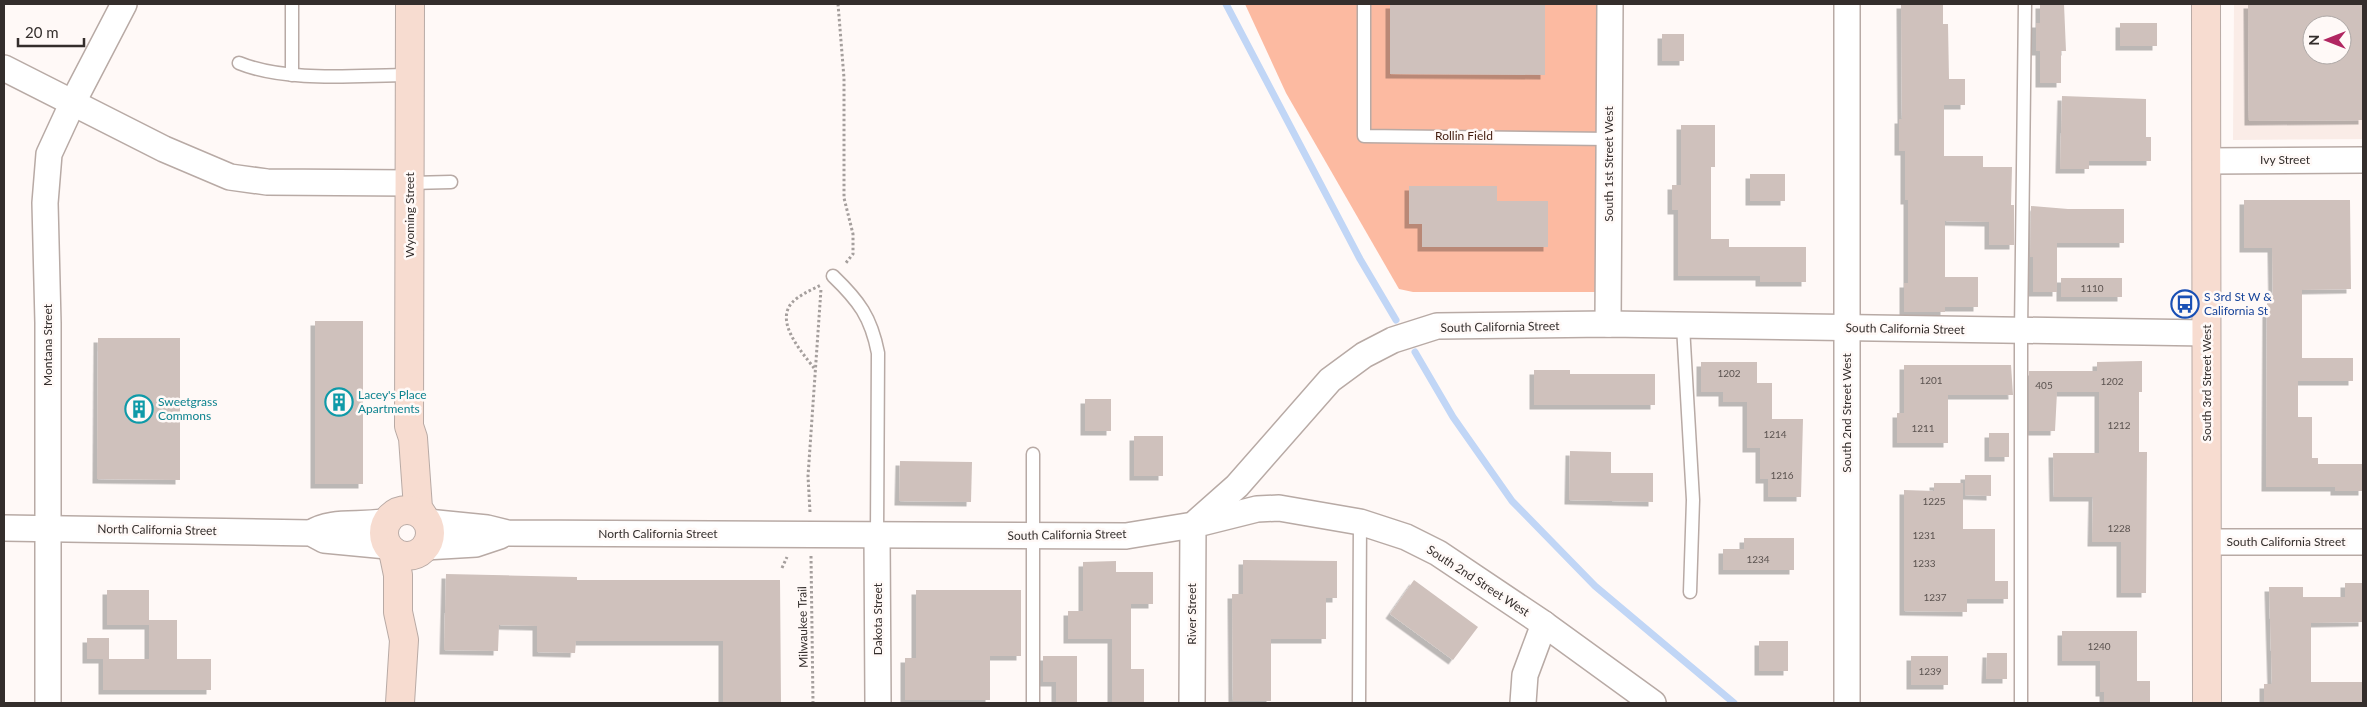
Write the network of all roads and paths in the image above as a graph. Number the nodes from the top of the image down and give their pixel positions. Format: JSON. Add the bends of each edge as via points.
{"nodes":[{"id":1,"x":124,"y":4,"type":"edge"},
{"id":2,"x":292,"y":4,"type":"edge"},
{"id":3,"x":410,"y":4,"type":"edge"},
{"id":4,"x":1364,"y":4,"type":"edge"},
{"id":5,"x":1610,"y":4,"type":"edge"},
{"id":6,"x":1847,"y":4,"type":"edge"},
{"id":7,"x":2025,"y":4,"type":"edge"},
{"id":8,"x":2206,"y":4,"type":"edge"},
{"id":9,"x":239,"y":63,"type":"dead end"},
{"id":10,"x":4,"y":68,"type":"edge"},
{"id":11,"x":292,"y":75,"type":"junction"},
{"id":12,"x":410,"y":75,"type":"junction"},
{"id":13,"x":73,"y":102,"type":"junction"},
{"id":14,"x":1610,"y":139,"type":"junction"},
{"id":15,"x":2363,"y":160,"type":"edge"},
{"id":16,"x":2207,"y":161,"type":"junction"},
{"id":17,"x":451,"y":182,"type":"dead end"},
{"id":18,"x":410,"y":183,"type":"junction"},
{"id":19,"x":833,"y":276,"type":"dead end"},
{"id":20,"x":821,"y":285,"type":"dead end"},
{"id":21,"x":1608,"y":324,"type":"junction"},
{"id":22,"x":1683,"y":326,"type":"junction"},
{"id":23,"x":1847,"y":328,"type":"junction"},
{"id":24,"x":2021,"y":332,"type":"junction"},
{"id":25,"x":2207,"y":333,"type":"junction"},
{"id":26,"x":815,"y":369,"type":"dead end"},
{"id":27,"x":409,"y":426,"type":"junction"},
{"id":28,"x":1033,"y":454,"type":"dead end"},
{"id":29,"x":1360,"y":522,"type":"junction"},
{"id":30,"x":1192,"y":526,"type":"junction"},
{"id":31,"x":4,"y":528,"type":"edge"},
{"id":32,"x":49,"y":528,"type":"junction"},
{"id":33,"x":389,"y":534,"type":"junction"},
{"id":34,"x":424,"y":534,"type":"junction"},
{"id":35,"x":877,"y":535,"type":"junction"},
{"id":36,"x":1034,"y":536,"type":"junction"},
{"id":37,"x":2208,"y":542,"type":"junction"},
{"id":38,"x":2363,"y":542,"type":"edge"},
{"id":39,"x":811,"y":543,"type":"junction"},
{"id":40,"x":1690,"y":592,"type":"dead end"},
{"id":41,"x":1544,"y":624,"type":"junction"},
{"id":42,"x":404,"y":640,"type":"junction"},
{"id":43,"x":48,"y":703,"type":"edge"},
{"id":44,"x":400,"y":703,"type":"edge"},
{"id":45,"x":813,"y":703,"type":"edge"},
{"id":46,"x":878,"y":703,"type":"edge"},
{"id":47,"x":1034,"y":703,"type":"edge"},
{"id":48,"x":1192,"y":703,"type":"edge"},
{"id":49,"x":1359,"y":703,"type":"edge"},
{"id":50,"x":1523,"y":703,"type":"edge"},
{"id":51,"x":1654,"y":703,"type":"edge"},
{"id":52,"x":1847,"y":703,"type":"edge"},
{"id":53,"x":2021,"y":703,"type":"edge"},
{"id":54,"x":2207,"y":703,"type":"edge"}],
"edges":[{"from":1,"to":13,"type":"street","name":"Montana Street"},
{"from":2,"to":11,"type":"lane"},
{"from":3,"to":12,"type":"street","name":"Wyoming Street"},
{"from":4,"to":14,"type":"lane","via":[[1364,136]]},
{"from":5,"to":14,"type":"street","name":"South 1st Street West"},
{"from":6,"to":23,"type":"street","name":"South 2nd Street West"},
{"from":7,"to":24,"type":"lane"},
{"from":8,"to":16,"type":"street","name":"South 3rd Street West"},
{"from":9,"to":11,"type":"lane","via":[[258,71]]},
{"from":10,"to":13,"type":"street"},
{"from":11,"to":12,"type":"lane"},
{"from":12,"to":18,"type":"street","name":"Wyoming Street"},
{"from":13,"to":18,"type":"street","via":[[164,149],[230,177],[267,182]]},
{"from":13,"to":32,"type":"street","name":"Montana Street","via":[[49,154],[45,203]]},
{"from":14,"to":21,"type":"street","name":"South 1st Street West"},
{"from":15,"to":16,"type":"street","name":"Ivy Street"},
{"from":16,"to":25,"type":"street","name":"South 3rd Street West"},
{"from":17,"to":18,"type":"lane"},
{"from":18,"to":27,"type":"street","name":"Wyoming Street"},
{"from":19,"to":35,"type":"lane","via":[[856,299],[874,330],[878,353]]},
{"from":20,"to":26,"type":"path","via":[[794,300],[786,316],[799,349]]},
{"from":21,"to":22,"type":"street","name":"South California Street"},
{"from":21,"to":30,"type":"street","name":"South California Street","via":[[1437,326],[1393,340],[1364,355],[1330,380],[1237,486]]},
{"from":22,"to":23,"type":"street","name":"South California Street"},
{"from":22,"to":40,"type":"lane","via":[[1693,500]]},
{"from":23,"to":24,"type":"street","name":"South California Street"},
{"from":23,"to":52,"type":"street","name":"South 2nd Street West"},
{"from":24,"to":25,"type":"street","name":"South California Street"},
{"from":24,"to":53,"type":"lane"},
{"from":25,"to":37,"type":"street","name":"South 3rd Street West"},
{"from":27,"to":33,"type":"street","name":"Wyoming Street","via":[[399,454],[396,502]]},
{"from":27,"to":34,"type":"street","name":"Wyoming Street"},
{"from":28,"to":36,"type":"lane"},
{"from":29,"to":30,"type":"street","name":"South 2nd Street West","via":[[1279,508],[1257,509]]},
{"from":29,"to":41,"type":"street","name":"South 2nd Street West","via":[[1438,553]]},
{"from":29,"to":49,"type":"lane"},
{"from":30,"to":36,"type":"street","name":"South California Street","via":[[1126,536]]},
{"from":30,"to":48,"type":"street","name":"River Street"},
{"from":31,"to":32,"type":"street","name":"North California Street"},
{"from":32,"to":33,"type":"street","name":"North California Street","via":[[311,534],[320,527],[364,525]]},
{"from":32,"to":43,"type":"street","name":"Montana Street"},
{"from":33,"to":34,"type":"street","via":[[408,556]]},
{"from":33,"to":34,"type":"street","via":[[402,510],[417,512]]},
{"from":33,"to":42,"type":"street","name":"Wyoming Street","via":[[398,575],[398,612]]},
{"from":34,"to":39,"type":"street","name":"North California Street","via":[[476,544],[507,534]]},
{"from":34,"to":42,"type":"street","name":"Wyoming Street","via":[[411,624]]},
{"from":35,"to":36,"type":"street","name":"South California Street"},
{"from":35,"to":39,"type":"street","name":"South California Street"},
{"from":35,"to":46,"type":"street","name":"Dakota Street"},
{"from":36,"to":47,"type":"lane"},
{"from":37,"to":38,"type":"street","name":"South California Street"},
{"from":37,"to":54,"type":"street","name":"South 3rd Street West"},
{"from":39,"to":45,"type":"path","name":"Milwaukee Trail"},
{"from":41,"to":50,"type":"street","via":[[1525,675]]},
{"from":41,"to":51,"type":"street","name":"South 2nd Street West"},
{"from":42,"to":44,"type":"street","name":"Wyoming Street"}]}
